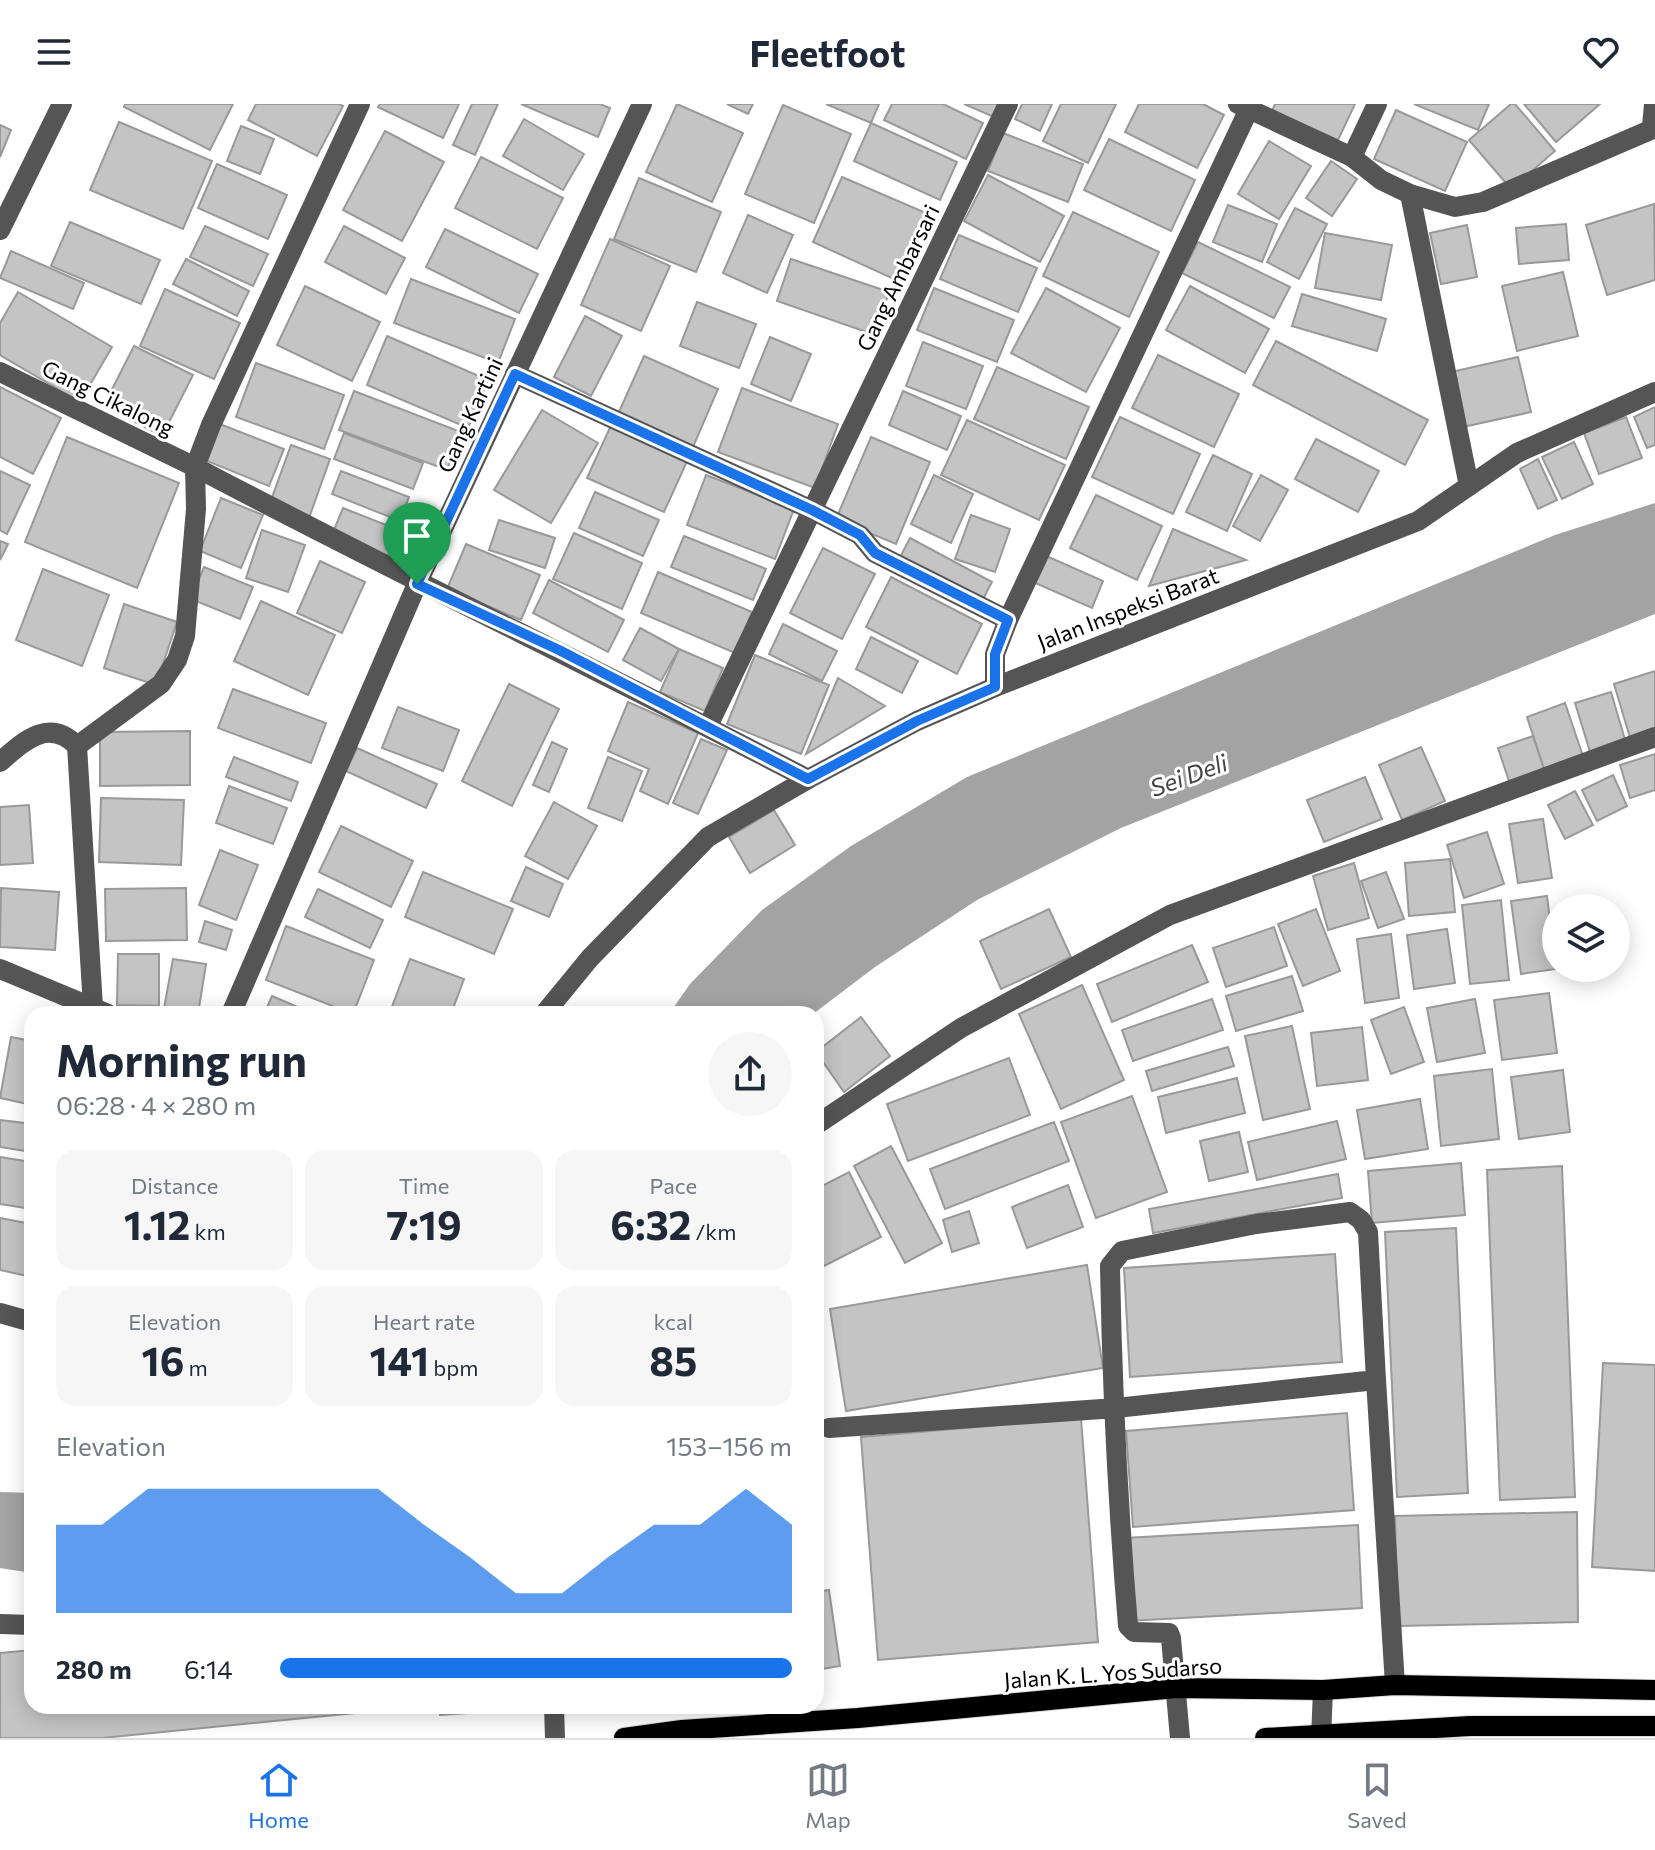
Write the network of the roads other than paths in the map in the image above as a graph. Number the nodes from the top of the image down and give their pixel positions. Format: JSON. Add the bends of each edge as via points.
{"nodes":[{"id":1,"x":62,"y":104,"type":"edge"},
{"id":2,"x":360,"y":104,"type":"edge"},
{"id":3,"x":642,"y":104,"type":"edge"},
{"id":4,"x":1008,"y":104,"type":"edge"},
{"id":5,"x":1377,"y":104,"type":"edge"},
{"id":6,"x":1654,"y":104,"type":"edge"},
{"id":7,"x":1244,"y":106,"type":"edge"},
{"id":8,"x":1654,"y":128,"type":"edge"},
{"id":9,"x":1352,"y":157,"type":"junction"},
{"id":10,"x":1410,"y":194,"type":"junction"},
{"id":11,"x":6,"y":204,"type":"edge"},
{"id":12,"x":0,"y":230,"type":"edge"},
{"id":13,"x":0,"y":372,"type":"edge"},
{"id":14,"x":515,"y":374,"type":"junction"},
{"id":15,"x":1655,"y":392,"type":"edge"},
{"id":16,"x":195,"y":467,"type":"junction"},
{"id":17,"x":1469,"y":486,"type":"junction"},
{"id":18,"x":812,"y":510,"type":"junction"},
{"id":19,"x":417,"y":584,"type":"junction"},
{"id":20,"x":1008,"y":620,"type":"junction"},
{"id":21,"x":995,"y":687,"type":"junction"},
{"id":22,"x":708,"y":726,"type":"junction"},
{"id":23,"x":1655,"y":737,"type":"edge"},
{"id":24,"x":77,"y":746,"type":"junction"},
{"id":25,"x":0,"y":762,"type":"edge"},
{"id":26,"x":808,"y":779,"type":"junction"},
{"id":27,"x":1,"y":972,"type":"edge"},
{"id":28,"x":87,"y":1006,"type":"edge"},
{"id":29,"x":100,"y":1006,"type":"edge"},
{"id":30,"x":234,"y":1006,"type":"edge"},
{"id":31,"x":551,"y":1006,"type":"edge"},
{"id":32,"x":824,"y":1120,"type":"edge"},
{"id":33,"x":0,"y":1313,"type":"edge"},
{"id":34,"x":24,"y":1320,"type":"edge"},
{"id":35,"x":1376,"y":1380,"type":"junction"},
{"id":36,"x":1116,"y":1408,"type":"junction"},
{"id":37,"x":829,"y":1428,"type":"dead end"},
{"id":38,"x":0,"y":1624,"type":"edge"},
{"id":39,"x":24,"y":1625,"type":"edge"},
{"id":40,"x":1395,"y":1685,"type":"junction"},
{"id":41,"x":1176,"y":1688,"type":"junction"},
{"id":42,"x":1323,"y":1690,"type":"junction"},
{"id":43,"x":1655,"y":1690,"type":"edge"},
{"id":44,"x":824,"y":1712,"type":"edge"},
{"id":45,"x":554,"y":1714,"type":"edge"},
{"id":46,"x":788,"y":1714,"type":"edge"},
{"id":47,"x":1655,"y":1726,"type":"edge"},
{"id":48,"x":1321,"y":1736,"type":"edge"},
{"id":49,"x":555,"y":1738,"type":"edge"},
{"id":50,"x":624,"y":1738,"type":"edge"},
{"id":51,"x":1180,"y":1738,"type":"edge"},
{"id":52,"x":1265,"y":1738,"type":"edge"}],
"edges":[{"from":1,"to":11,"type":"street"},
{"from":2,"to":16,"type":"street"},
{"from":3,"to":14,"type":"street","name":"Gang Kartini"},
{"from":4,"to":18,"type":"street","name":"Gang Ambarsari"},
{"from":5,"to":9,"type":"street"},
{"from":6,"to":8,"type":"street"},
{"from":7,"to":9,"type":"street"},
{"from":7,"to":20,"type":"street"},
{"from":8,"to":10,"type":"street","via":[[1483,202],[1455,207]]},
{"from":9,"to":10,"type":"street"},
{"from":10,"to":17,"type":"street"},
{"from":11,"to":12,"type":"street"},
{"from":13,"to":16,"type":"street","name":"Gang Cikalong"},
{"from":14,"to":18,"type":"street"},
{"from":14,"to":19,"type":"street","name":"Gang Kartini"},
{"from":15,"to":17,"type":"street","name":"Jalan Inspeksi Barat","via":[[1517,453]]},
{"from":16,"to":19,"type":"street","name":"Gang Cikalong"},
{"from":16,"to":24,"type":"street","via":[[185,636],[177,660],[161,684]]},
{"from":17,"to":21,"type":"street","name":"Jalan Inspeksi Barat","via":[[1418,521]]},
{"from":18,"to":20,"type":"street","via":[[860,535],[875,553]]},
{"from":18,"to":22,"type":"street","name":"Gang Ambarsari"},
{"from":19,"to":22,"type":"street","name":"Gang Cikalong"},
{"from":19,"to":30,"type":"street","name":"Gang Kartini"},
{"from":20,"to":21,"type":"street","via":[[995,654]]},
{"from":21,"to":26,"type":"street","name":"Jalan Inspeksi Barat"},
{"from":22,"to":26,"type":"street","name":"Gang Cikalong"},
{"from":23,"to":32,"type":"street","via":[[1170,915],[961,1028]]},
{"from":24,"to":25,"type":"street","via":[[66,734],[45,731],[29,737]]},
{"from":24,"to":29,"type":"street"},
{"from":26,"to":31,"type":"street","name":"Jalan Inspeksi Barat","via":[[708,837]]},
{"from":27,"to":28,"type":"street"},
{"from":33,"to":34,"type":"street"},
{"from":35,"to":36,"type":"street"},
{"from":35,"to":36,"type":"street","via":[[1368,1232],[1350,1212],[1256,1224],[1115,1256],[1110,1266]]},
{"from":35,"to":40,"type":"street"},
{"from":36,"to":37,"type":"street"},
{"from":36,"to":41,"type":"street","via":[[1128,1626],[1134,1632],[1169,1633]]},
{"from":38,"to":39,"type":"street"},
{"from":40,"to":42,"type":"main road","name":"Jalan K. L. Yos Sudarso"},
{"from":40,"to":43,"type":"main road","name":"Jalan K. L. Yos Sudarso"},
{"from":41,"to":42,"type":"main road","name":"Jalan K. L. Yos Sudarso"},
{"from":41,"to":44,"type":"main road","name":"Jalan K. L. Yos Sudarso"},
{"from":41,"to":51,"type":"street"},
{"from":42,"to":48,"type":"street"},
{"from":45,"to":49,"type":"street"},
{"from":46,"to":50,"type":"main road","name":"Jalan K. L. Yos Sudarso"},
{"from":47,"to":48,"type":"main road","via":[[1470,1726]]},
{"from":48,"to":52,"type":"main road"}]}
